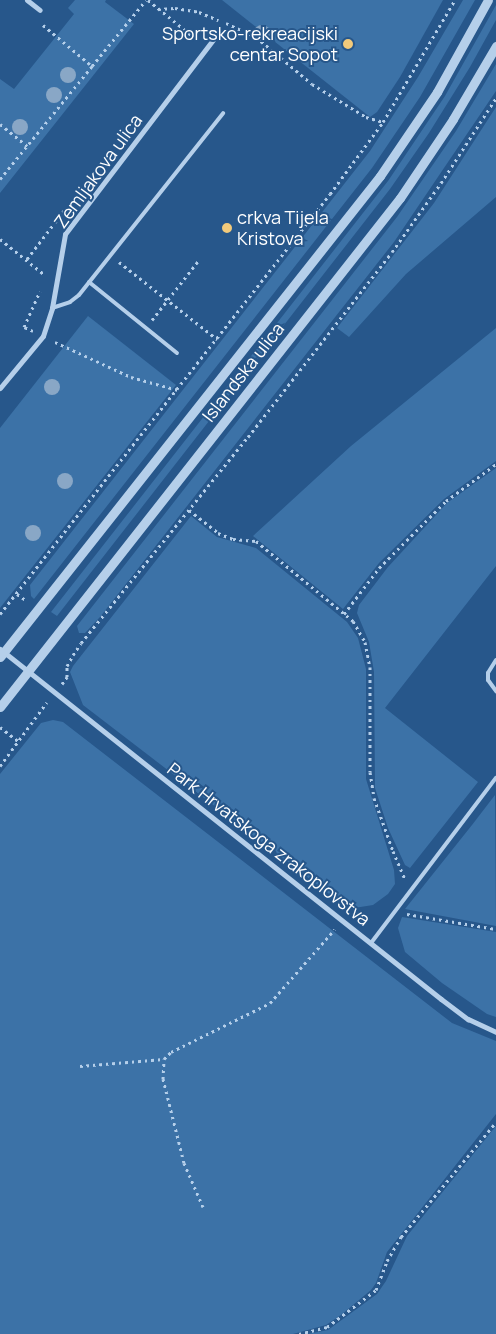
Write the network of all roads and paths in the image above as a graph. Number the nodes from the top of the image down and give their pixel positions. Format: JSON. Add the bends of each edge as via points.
{"nodes":[{"id":1,"x":27,"y":0,"type":"edge"},
{"id":2,"x":147,"y":0,"type":"edge"},
{"id":3,"x":454,"y":0,"type":"edge"},
{"id":4,"x":488,"y":0,"type":"edge"},
{"id":5,"x":158,"y":9,"type":"junction"},
{"id":6,"x":40,"y":10,"type":"dead end"},
{"id":7,"x":43,"y":25,"type":"dead end"},
{"id":8,"x":218,"y":33,"type":"dead end"},
{"id":9,"x":196,"y":40,"type":"dead end"},
{"id":10,"x":496,"y":46,"type":"edge"},
{"id":11,"x":92,"y":66,"type":"junction"},
{"id":12,"x":496,"y":98,"type":"edge"},
{"id":13,"x":223,"y":113,"type":"dead end"},
{"id":14,"x":383,"y":122,"type":"junction"},
{"id":15,"x":0,"y":124,"type":"edge"},
{"id":16,"x":27,"y":146,"type":"junction"},
{"id":17,"x":0,"y":179,"type":"edge"},
{"id":18,"x":0,"y":239,"type":"edge"},
{"id":19,"x":110,"y":256,"type":"junction"},
{"id":20,"x":199,"y":260,"type":"dead end"},
{"id":21,"x":47,"y":277,"type":"dead end"},
{"id":22,"x":89,"y":282,"type":"junction"},
{"id":23,"x":43,"y":286,"type":"dead end"},
{"id":24,"x":168,"y":301,"type":"junction"},
{"id":25,"x":52,"y":308,"type":"junction"},
{"id":26,"x":146,"y":328,"type":"junction"},
{"id":27,"x":34,"y":331,"type":"dead end"},
{"id":28,"x":217,"y":339,"type":"junction"},
{"id":29,"x":56,"y":342,"type":"dead end"},
{"id":30,"x":177,"y":352,"type":"dead end"},
{"id":31,"x":0,"y":388,"type":"edge"},
{"id":32,"x":178,"y":390,"type":"junction"},
{"id":33,"x":496,"y":464,"type":"edge"},
{"id":34,"x":189,"y":510,"type":"junction"},
{"id":35,"x":18,"y":594,"type":"junction"},
{"id":36,"x":30,"y":604,"type":"dead end"},
{"id":37,"x":0,"y":614,"type":"edge"},
{"id":38,"x":344,"y":614,"type":"junction"},
{"id":39,"x":76,"y":639,"type":"dead end"},
{"id":40,"x":81,"y":643,"type":"junction"},
{"id":41,"x":1,"y":653,"type":"edge"},
{"id":42,"x":496,"y":660,"type":"edge"},
{"id":43,"x":29,"y":672,"type":"junction"},
{"id":44,"x":67,"y":678,"type":"dead end"},
{"id":45,"x":496,"y":691,"type":"edge"},
{"id":46,"x":0,"y":707,"type":"edge"},
{"id":47,"x":39,"y":713,"type":"dead end"},
{"id":48,"x":0,"y":727,"type":"edge"},
{"id":49,"x":19,"y":742,"type":"junction"},
{"id":50,"x":0,"y":766,"type":"edge"},
{"id":51,"x":496,"y":778,"type":"edge"},
{"id":52,"x":411,"y":890,"type":"junction"},
{"id":53,"x":394,"y":911,"type":"junction"},
{"id":54,"x":335,"y":929,"type":"dead end"},
{"id":55,"x":496,"y":929,"type":"edge"},
{"id":56,"x":371,"y":943,"type":"junction"},
{"id":57,"x":496,"y":1032,"type":"edge"},
{"id":58,"x":164,"y":1059,"type":"junction"},
{"id":59,"x":80,"y":1066,"type":"dead end"},
{"id":60,"x":496,"y":1122,"type":"edge"},
{"id":61,"x":202,"y":1207,"type":"dead end"},
{"id":62,"x":299,"y":1334,"type":"edge"}],
"edges":[{"from":1,"to":6,"type":"street"},
{"from":2,"to":5,"type":"path"},
{"from":2,"to":11,"type":"path"},
{"from":3,"to":14,"type":"path"},
{"from":4,"to":41,"type":"street","name":"Islandska ulica","via":[[437,92],[380,176]]},
{"from":5,"to":9,"type":"path"},
{"from":5,"to":14,"type":"path","via":[[199,12],[256,37],[312,84],[366,117]]},
{"from":7,"to":11,"type":"path"},
{"from":8,"to":25,"type":"street","name":"Zemljakova ulica","via":[[65,234]]},
{"from":10,"to":43,"type":"street","name":"Islandska ulica","via":[[453,119],[400,198]]},
{"from":11,"to":16,"type":"path"},
{"from":12,"to":34,"type":"path","via":[[392,252]]},
{"from":13,"to":19,"type":"lane"},
{"from":14,"to":28,"type":"path"},
{"from":15,"to":16,"type":"path"},
{"from":16,"to":17,"type":"path"},
{"from":18,"to":21,"type":"path"},
{"from":19,"to":22,"type":"lane"},
{"from":19,"to":24,"type":"path"},
{"from":20,"to":24,"type":"path"},
{"from":22,"to":25,"type":"lane","via":[[70,302]]},
{"from":22,"to":26,"type":"lane"},
{"from":23,"to":27,"type":"path","via":[[24,327]]},
{"from":24,"to":26,"type":"path"},
{"from":24,"to":28,"type":"path"},
{"from":25,"to":31,"type":"street","name":"Zemljakova ulica","via":[[43,336]]},
{"from":26,"to":30,"type":"lane"},
{"from":28,"to":32,"type":"path"},
{"from":29,"to":32,"type":"path","via":[[131,377]]},
{"from":32,"to":35,"type":"path"},
{"from":33,"to":38,"type":"path","via":[[446,501],[379,568]]},
{"from":34,"to":38,"type":"path","via":[[218,533],[233,539],[256,541]]},
{"from":34,"to":40,"type":"path"},
{"from":35,"to":36,"type":"path"},
{"from":35,"to":37,"type":"path"},
{"from":38,"to":52,"type":"path","via":[[353,621],[366,642],[370,666],[370,772],[374,798],[392,851]]},
{"from":39,"to":40,"type":"path"},
{"from":40,"to":44,"type":"path","via":[[68,666]]},
{"from":41,"to":43,"type":"street","name":"Park Hrvatskoga zrakoplovstva"},
{"from":42,"to":45,"type":"lane","via":[[488,674],[488,680]]},
{"from":43,"to":46,"type":"street","name":"Islandska ulica"},
{"from":43,"to":56,"type":"street","name":"Park Hrvatskoga zrakoplovstva"},
{"from":47,"to":49,"type":"path"},
{"from":48,"to":49,"type":"path"},
{"from":49,"to":50,"type":"path"},
{"from":51,"to":52,"type":"lane"},
{"from":52,"to":53,"type":"lane"},
{"from":53,"to":55,"type":"path"},
{"from":53,"to":56,"type":"lane"},
{"from":54,"to":58,"type":"path","via":[[270,1003],[171,1052]]},
{"from":56,"to":57,"type":"street","name":"Park Hrvatskoga zrakoplovstva","via":[[468,1019]]},
{"from":58,"to":59,"type":"path"},
{"from":58,"to":61,"type":"path","via":[[163,1080],[184,1163]]},
{"from":60,"to":62,"type":"path","via":[[401,1237],[376,1290],[327,1326]]}]}
